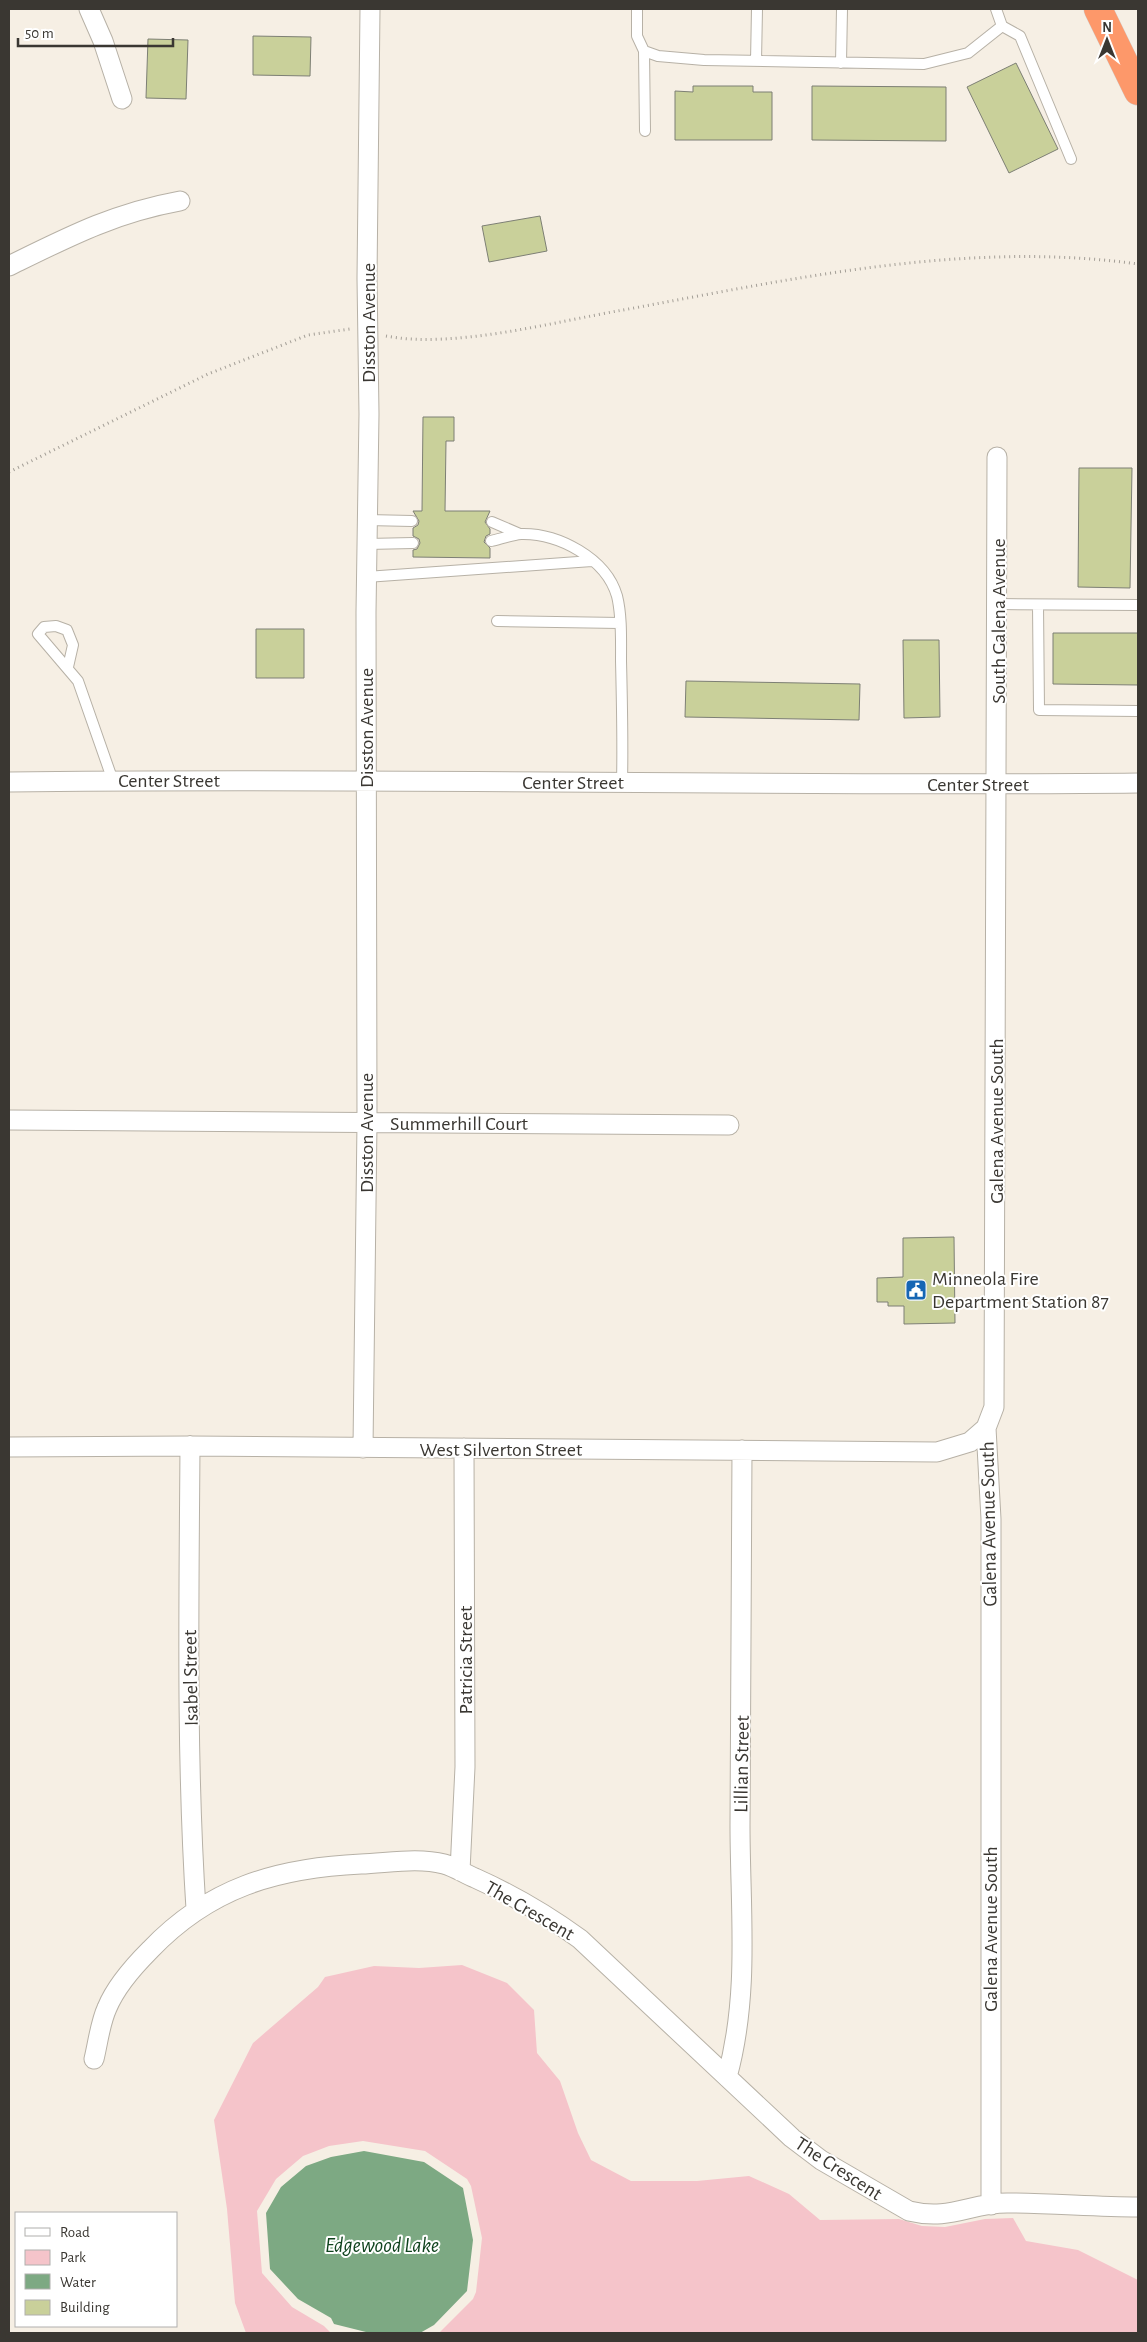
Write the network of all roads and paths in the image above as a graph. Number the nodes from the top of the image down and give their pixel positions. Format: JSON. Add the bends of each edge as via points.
{"nodes":[{"id":1,"x":89,"y":9,"type":"edge"},
{"id":2,"x":370,"y":9,"type":"edge"},
{"id":3,"x":636,"y":9,"type":"edge"},
{"id":4,"x":757,"y":9,"type":"edge"},
{"id":5,"x":842,"y":9,"type":"edge"},
{"id":6,"x":996,"y":9,"type":"edge"},
{"id":7,"x":1098,"y":9,"type":"edge"},
{"id":8,"x":1002,"y":26,"type":"junction"},
{"id":9,"x":644,"y":51,"type":"junction"},
{"id":10,"x":756,"y":61,"type":"junction"},
{"id":11,"x":841,"y":63,"type":"junction"},
{"id":12,"x":1138,"y":91,"type":"edge"},
{"id":13,"x":122,"y":99,"type":"dead end"},
{"id":14,"x":645,"y":131,"type":"dead end"},
{"id":15,"x":1071,"y":159,"type":"dead end"},
{"id":16,"x":180,"y":201,"type":"dead end"},
{"id":17,"x":1138,"y":264,"type":"edge"},
{"id":18,"x":9,"y":266,"type":"edge"},
{"id":19,"x":368,"y":332,"type":"junction"},
{"id":20,"x":998,"y":457,"type":"dead end"},
{"id":21,"x":9,"y":472,"type":"edge"},
{"id":22,"x":367,"y":520,"type":"junction"},
{"id":23,"x":412,"y":521,"type":"dead end"},
{"id":24,"x":492,"y":522,"type":"dead end"},
{"id":25,"x":520,"y":534,"type":"junction"},
{"id":26,"x":491,"y":541,"type":"dead end"},
{"id":27,"x":413,"y":543,"type":"dead end"},
{"id":28,"x":367,"y":544,"type":"junction"},
{"id":29,"x":592,"y":561,"type":"junction"},
{"id":30,"x":366,"y":577,"type":"junction"},
{"id":31,"x":998,"y":604,"type":"junction"},
{"id":32,"x":1038,"y":605,"type":"junction"},
{"id":33,"x":1138,"y":605,"type":"edge"},
{"id":34,"x":497,"y":621,"type":"dead end"},
{"id":35,"x":620,"y":623,"type":"junction"},
{"id":36,"x":68,"y":668,"type":"dead end"},
{"id":37,"x":1138,"y":710,"type":"edge"},
{"id":38,"x":113,"y":780,"type":"junction"},
{"id":39,"x":366,"y":781,"type":"junction"},
{"id":40,"x":9,"y":782,"type":"edge"},
{"id":41,"x":622,"y":782,"type":"junction"},
{"id":42,"x":1138,"y":783,"type":"edge"},
{"id":43,"x":998,"y":785,"type":"junction"},
{"id":44,"x":9,"y":1120,"type":"edge"},
{"id":45,"x":367,"y":1122,"type":"junction"},
{"id":46,"x":729,"y":1125,"type":"dead end"},
{"id":47,"x":986,"y":1428,"type":"junction"},
{"id":48,"x":190,"y":1446,"type":"junction"},
{"id":49,"x":9,"y":1448,"type":"edge"},
{"id":50,"x":363,"y":1448,"type":"junction"},
{"id":51,"x":464,"y":1448,"type":"junction"},
{"id":52,"x":742,"y":1450,"type":"junction"},
{"id":53,"x":460,"y":1871,"type":"junction"},
{"id":54,"x":196,"y":1909,"type":"junction"},
{"id":55,"x":94,"y":2060,"type":"dead end"},
{"id":56,"x":727,"y":2077,"type":"junction"},
{"id":57,"x":991,"y":2205,"type":"junction"},
{"id":58,"x":1138,"y":2207,"type":"edge"}],
"edges":[{"from":1,"to":13,"type":"street"},
{"from":2,"to":19,"type":"street","name":"Disston Avenue"},
{"from":3,"to":9,"type":"lane","via":[[637,36]]},
{"from":4,"to":10,"type":"lane"},
{"from":5,"to":11,"type":"lane"},
{"from":6,"to":8,"type":"lane"},
{"from":7,"to":12,"type":"highway"},
{"from":8,"to":11,"type":"lane","via":[[968,53],[924,64]]},
{"from":8,"to":15,"type":"lane","via":[[1020,36]]},
{"from":9,"to":10,"type":"lane","via":[[658,56]]},
{"from":9,"to":14,"type":"lane"},
{"from":10,"to":11,"type":"lane"},
{"from":16,"to":18,"type":"street","via":[[146,207],[100,222]]},
{"from":17,"to":19,"type":"path","via":[[1096,258],[993,257],[854,268],[484,335],[407,340]]},
{"from":19,"to":21,"type":"path","via":[[348,328],[299,338],[208,374]]},
{"from":19,"to":22,"type":"street","name":"Disston Avenue"},
{"from":20,"to":31,"type":"street","name":"South Galena Avenue"},
{"from":22,"to":23,"type":"lane"},
{"from":22,"to":28,"type":"street","name":"Disston Avenue"},
{"from":24,"to":25,"type":"lane"},
{"from":25,"to":26,"type":"lane"},
{"from":25,"to":29,"type":"lane","via":[[549,537],[572,546]]},
{"from":27,"to":28,"type":"lane"},
{"from":28,"to":30,"type":"street","name":"Disston Avenue"},
{"from":29,"to":30,"type":"lane"},
{"from":29,"to":35,"type":"lane","via":[[608,577],[616,596]]},
{"from":30,"to":39,"type":"street","name":"Disston Avenue"},
{"from":31,"to":32,"type":"lane"},
{"from":31,"to":43,"type":"street","name":"South Galena Avenue"},
{"from":32,"to":33,"type":"lane"},
{"from":32,"to":37,"type":"lane","via":[[1039,710]]},
{"from":34,"to":35,"type":"lane"},
{"from":35,"to":41,"type":"lane"},
{"from":36,"to":38,"type":"lane","via":[[78,681]]},
{"from":38,"to":39,"type":"street","name":"Center Street"},
{"from":38,"to":40,"type":"street","name":"Center Street"},
{"from":39,"to":41,"type":"street","name":"Center Street"},
{"from":39,"to":45,"type":"street","name":"Disston Avenue"},
{"from":41,"to":43,"type":"street","name":"Center Street"},
{"from":42,"to":43,"type":"street","name":"Center Street"},
{"from":43,"to":47,"type":"street","name":"Galena Avenue South","via":[[994,1407]]},
{"from":44,"to":45,"type":"street","name":"Summerhill Court"},
{"from":45,"to":46,"type":"street","name":"Summerhill Court"},
{"from":45,"to":50,"type":"street","name":"Disston Avenue"},
{"from":47,"to":52,"type":"street","name":"West Silverton Street","via":[[970,1442],[937,1452]]},
{"from":47,"to":57,"type":"street","name":"Galena Avenue South","via":[[991,1519]]},
{"from":48,"to":49,"type":"street","name":"West Silverton Street"},
{"from":48,"to":50,"type":"street","name":"West Silverton Street"},
{"from":48,"to":54,"type":"street","name":"Isabel Street","via":[[189,1659]]},
{"from":50,"to":51,"type":"street","name":"West Silverton Street"},
{"from":51,"to":52,"type":"street","name":"West Silverton Street"},
{"from":51,"to":53,"type":"street","name":"Patricia Street","via":[[465,1767]]},
{"from":52,"to":56,"type":"street","name":"Lillian Street","via":[[742,1971],[738,2027]]},
{"from":53,"to":54,"type":"street","name":"The Crescent","via":[[446,1864],[428,1861],[344,1865],[291,1872],[246,1884]]},
{"from":53,"to":56,"type":"street","name":"The Crescent","via":[[544,1914],[580,1939]]},
{"from":54,"to":55,"type":"street","name":"The Crescent","via":[[165,1934],[116,1990],[106,2010]]},
{"from":56,"to":57,"type":"street","name":"The Crescent","via":[[792,2138],[821,2160],[909,2211],[945,2215]]},
{"from":57,"to":58,"type":"street","name":"The Crescent"}]}
